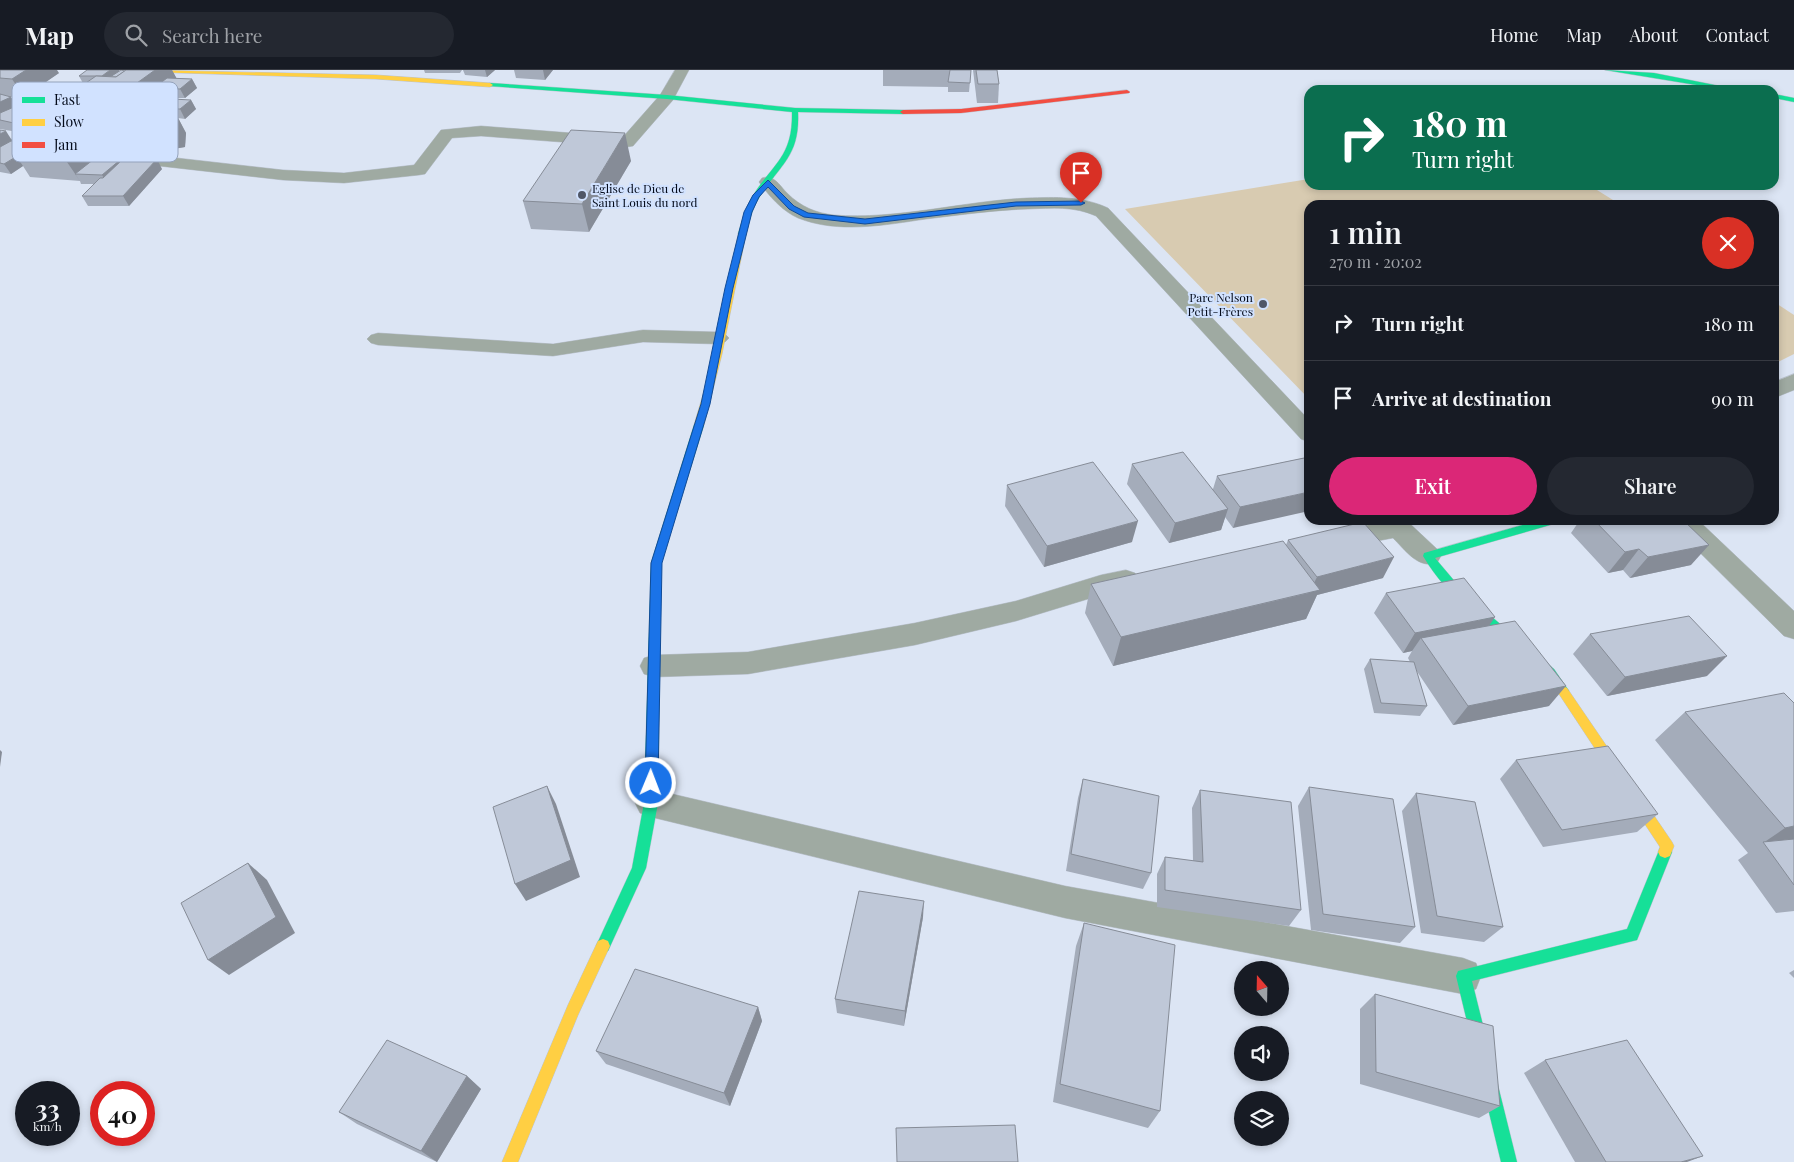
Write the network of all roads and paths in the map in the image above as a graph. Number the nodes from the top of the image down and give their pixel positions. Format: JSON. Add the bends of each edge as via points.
{"nodes":[{"id":1,"x":150,"y":70,"type":"edge"},
{"id":2,"x":682,"y":70,"type":"edge"},
{"id":3,"x":1608,"y":70,"type":"edge"},
{"id":4,"x":1705,"y":85,"type":"edge"},
{"id":5,"x":1127,"y":92,"type":"dead end"},
{"id":6,"x":667,"y":97,"type":"junction"},
{"id":7,"x":1779,"y":97,"type":"edge"},
{"id":8,"x":1794,"y":100,"type":"edge"},
{"id":9,"x":795,"y":110,"type":"junction"},
{"id":10,"x":155,"y":162,"type":"edge"},
{"id":11,"x":768,"y":182,"type":"junction"},
{"id":12,"x":718,"y":338,"type":"junction"},
{"id":13,"x":378,"y":339,"type":"dead end"},
{"id":14,"x":1794,"y":381,"type":"edge"},
{"id":15,"x":1779,"y":388,"type":"edge"},
{"id":16,"x":1304,"y":429,"type":"edge"},
{"id":17,"x":1390,"y":525,"type":"edge"},
{"id":18,"x":1395,"y":525,"type":"edge"},
{"id":19,"x":1536,"y":525,"type":"edge"},
{"id":20,"x":1687,"y":525,"type":"edge"},
{"id":21,"x":1313,"y":544,"type":"edge"},
{"id":22,"x":1428,"y":556,"type":"junction"},
{"id":23,"x":1150,"y":576,"type":"edge"},
{"id":24,"x":1794,"y":628,"type":"edge"},
{"id":25,"x":654,"y":666,"type":"junction"},
{"id":26,"x":651,"y":803,"type":"junction"},
{"id":27,"x":1463,"y":976,"type":"junction"},
{"id":28,"x":510,"y":1162,"type":"edge"},
{"id":29,"x":1509,"y":1162,"type":"edge"}],
"edges":[{"from":1,"to":6,"type":"street","via":[[376,77]]},
{"from":2,"to":6,"type":"street"},
{"from":3,"to":4,"type":"street"},
{"from":5,"to":9,"type":"street","via":[[961,111],[866,113]]},
{"from":6,"to":9,"type":"street"},
{"from":6,"to":10,"type":"street","via":[[627,142],[481,131],[447,133],[419,170],[344,178]]},
{"from":7,"to":8,"type":"street"},
{"from":9,"to":11,"type":"street","via":[[797,130],[792,148]]},
{"from":11,"to":12,"type":"street","via":[[748,212]]},
{"from":11,"to":16,"type":"street","via":[[792,207],[806,215],[836,220],[865,221],[1016,204],[1072,202],[1089,206],[1102,212]]},
{"from":12,"to":13,"type":"street","via":[[642,336],[553,350]]},
{"from":12,"to":25,"type":"street","via":[[706,404],[656,563]]},
{"from":14,"to":15,"type":"street"},
{"from":17,"to":21,"type":"street"},
{"from":18,"to":22,"type":"street"},
{"from":19,"to":22,"type":"street"},
{"from":20,"to":24,"type":"street"},
{"from":22,"to":27,"type":"street","via":[[1464,600],[1550,672],[1667,846],[1632,935]]},
{"from":23,"to":25,"type":"street","via":[[1101,585],[1016,611],[915,634],[748,663]]},
{"from":25,"to":26,"type":"street"},
{"from":26,"to":27,"type":"street","via":[[1066,902]]},
{"from":26,"to":28,"type":"street","via":[[639,868],[573,1010]]},
{"from":27,"to":29,"type":"street"}]}
